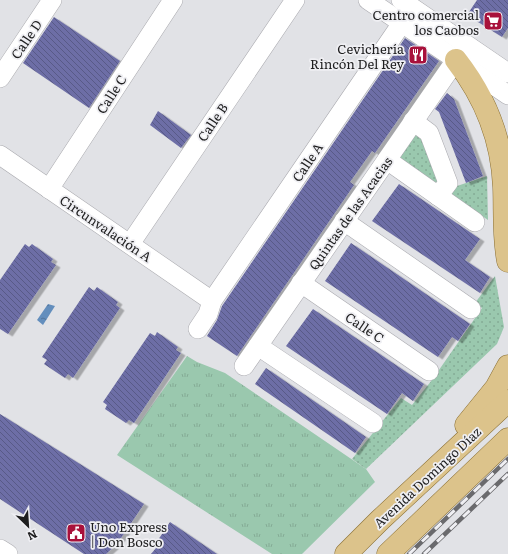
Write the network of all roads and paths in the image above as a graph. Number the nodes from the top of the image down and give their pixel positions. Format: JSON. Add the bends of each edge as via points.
{"nodes":[{"id":1,"x":52,"y":0,"type":"edge"},
{"id":2,"x":173,"y":0,"type":"edge"},
{"id":3,"x":295,"y":0,"type":"edge"},
{"id":4,"x":368,"y":0,"type":"edge"},
{"id":5,"x":408,"y":2,"type":"edge"},
{"id":6,"x":402,"y":23,"type":"junction"},
{"id":7,"x":456,"y":60,"type":"junction"},
{"id":8,"x":508,"y":73,"type":"edge"},
{"id":9,"x":0,"y":78,"type":"edge"},
{"id":10,"x":508,"y":95,"type":"edge"},
{"id":11,"x":413,"y":121,"type":"junction"},
{"id":12,"x":508,"y":128,"type":"edge"},
{"id":13,"x":0,"y":156,"type":"edge"},
{"id":14,"x":387,"y":160,"type":"junction"},
{"id":15,"x":502,"y":162,"type":"junction"},
{"id":16,"x":49,"y":189,"type":"junction"},
{"id":17,"x":438,"y":196,"type":"junction"},
{"id":18,"x":344,"y":221,"type":"junction"},
{"id":19,"x":476,"y":222,"type":"dead end"},
{"id":20,"x":130,"y":244,"type":"junction"},
{"id":21,"x":508,"y":261,"type":"edge"},
{"id":22,"x":301,"y":283,"type":"junction"},
{"id":23,"x":212,"y":301,"type":"junction"},
{"id":24,"x":471,"y":309,"type":"dead end"},
{"id":25,"x":198,"y":329,"type":"dead end"},
{"id":26,"x":258,"y":346,"type":"junction"},
{"id":27,"x":244,"y":366,"type":"dead end"},
{"id":28,"x":508,"y":366,"type":"edge"},
{"id":29,"x":429,"y":371,"type":"dead end"},
{"id":30,"x":508,"y":401,"type":"edge"},
{"id":31,"x":373,"y":423,"type":"dead end"},
{"id":32,"x":508,"y":439,"type":"edge"},
{"id":33,"x":380,"y":520,"type":"junction"},
{"id":34,"x":411,"y":532,"type":"junction"},
{"id":35,"x":0,"y":549,"type":"edge"},
{"id":36,"x":8,"y":554,"type":"edge"},
{"id":37,"x":346,"y":554,"type":"edge"},
{"id":38,"x":388,"y":554,"type":"edge"},
{"id":39,"x":400,"y":554,"type":"edge"}],
"edges":[{"from":1,"to":9,"type":"street","name":"Calle D"},
{"from":2,"to":16,"type":"street","name":"Calle C"},
{"from":3,"to":20,"type":"street","name":"Calle B"},
{"from":4,"to":6,"type":"street"},
{"from":5,"to":8,"type":"street"},
{"from":6,"to":7,"type":"street"},
{"from":6,"to":23,"type":"street","name":"Calle A"},
{"from":7,"to":10,"type":"street"},
{"from":7,"to":11,"type":"street","name":"Quintas de las Acacias"},
{"from":7,"to":15,"type":"main road","via":[[466,72],[484,106],[495,132]]},
{"from":11,"to":14,"type":"street","name":"Quintas de las Acacias"},
{"from":11,"to":17,"type":"street","via":[[429,133],[448,183]]},
{"from":12,"to":15,"type":"main road"},
{"from":13,"to":16,"type":"street","name":"Circunvalación A"},
{"from":14,"to":17,"type":"street"},
{"from":14,"to":18,"type":"street","name":"Quintas de las Acacias"},
{"from":15,"to":21,"type":"main road","via":[[504,234]]},
{"from":16,"to":20,"type":"street","name":"Circunvalación A"},
{"from":17,"to":19,"type":"street"},
{"from":18,"to":22,"type":"street","name":"Quintas de las Acacias"},
{"from":18,"to":24,"type":"street"},
{"from":20,"to":23,"type":"street","name":"Circunvalación A"},
{"from":22,"to":26,"type":"street","name":"Quintas de las Acacias"},
{"from":22,"to":29,"type":"street","name":"Calle C"},
{"from":23,"to":25,"type":"street","name":"Calle A","via":[[208,314]]},
{"from":26,"to":27,"type":"street","name":"Quintas de las Acacias"},
{"from":26,"to":31,"type":"street"},
{"from":28,"to":33,"type":"main road","via":[[496,388],[472,418],[414,479]]},
{"from":30,"to":33,"type":"main road","name":"Avenida Domingo Díaz"},
{"from":32,"to":34,"type":"main road"},
{"from":33,"to":37,"type":"main road","name":"Avenida Domingo Díaz"},
{"from":34,"to":38,"type":"main road"},
{"from":34,"to":39,"type":"street"},
{"from":35,"to":36,"type":"street"}]}
